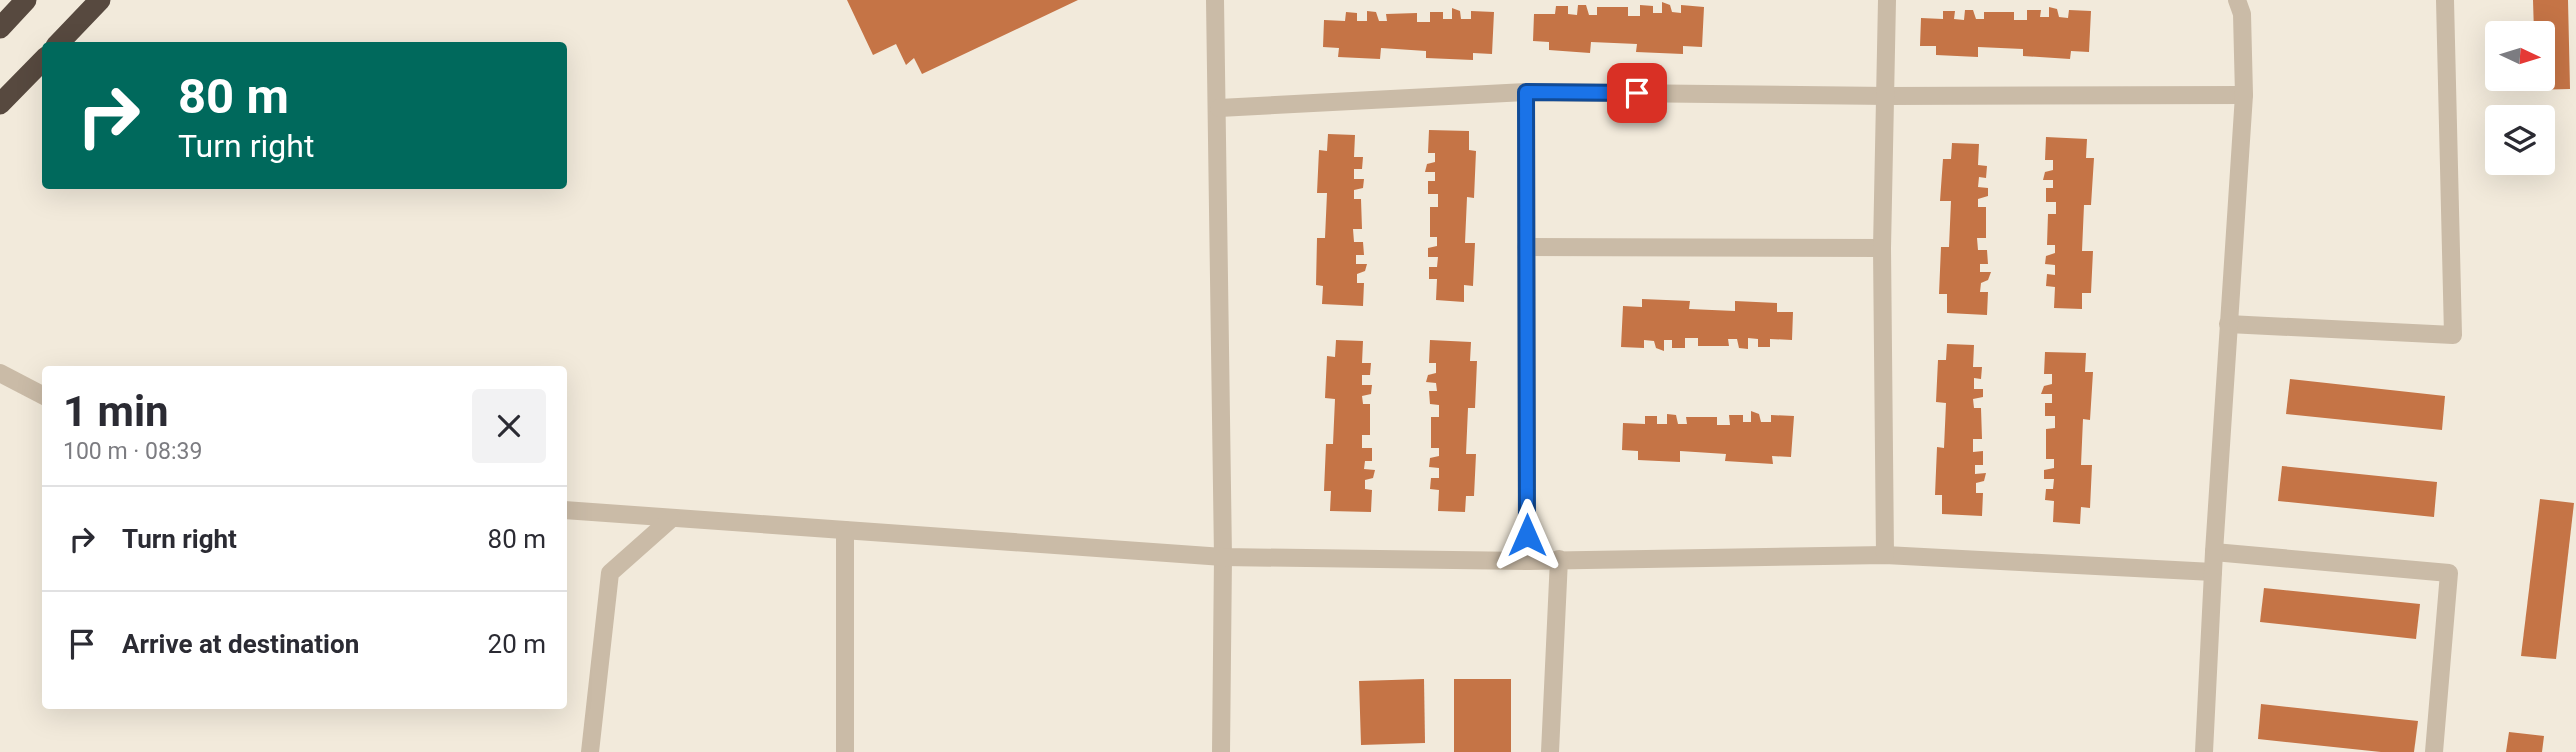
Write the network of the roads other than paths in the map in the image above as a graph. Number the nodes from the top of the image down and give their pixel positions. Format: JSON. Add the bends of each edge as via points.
{"nodes":[{"id":1,"x":26,"y":0,"type":"edge"},
{"id":2,"x":100,"y":0,"type":"edge"},
{"id":3,"x":1215,"y":0,"type":"edge"},
{"id":4,"x":1887,"y":0,"type":"edge"},
{"id":5,"x":2237,"y":0,"type":"edge"},
{"id":6,"x":2445,"y":0,"type":"edge"},
{"id":7,"x":0,"y":28,"type":"edge"},
{"id":8,"x":60,"y":42,"type":"edge"},
{"id":9,"x":42,"y":61,"type":"edge"},
{"id":10,"x":1526,"y":92,"type":"junction"},
{"id":11,"x":2244,"y":95,"type":"junction"},
{"id":12,"x":1888,"y":96,"type":"junction"},
{"id":13,"x":0,"y":104,"type":"edge"},
{"id":14,"x":1219,"y":108,"type":"junction"},
{"id":15,"x":1526,"y":247,"type":"junction"},
{"id":16,"x":1882,"y":248,"type":"junction"},
{"id":17,"x":2228,"y":324,"type":"junction"},
{"id":18,"x":0,"y":373,"type":"edge"},
{"id":19,"x":42,"y":395,"type":"edge"},
{"id":20,"x":567,"y":510,"type":"edge"},
{"id":21,"x":672,"y":517,"type":"junction"},
{"id":22,"x":845,"y":530,"type":"junction"},
{"id":23,"x":2214,"y":552,"type":"junction"},
{"id":24,"x":1885,"y":555,"type":"junction"},
{"id":25,"x":1223,"y":557,"type":"junction"},
{"id":26,"x":1559,"y":559,"type":"junction"},
{"id":27,"x":1527,"y":561,"type":"junction"},
{"id":28,"x":2213,"y":572,"type":"junction"},
{"id":29,"x":590,"y":752,"type":"edge"},
{"id":30,"x":845,"y":752,"type":"edge"},
{"id":31,"x":1221,"y":752,"type":"edge"},
{"id":32,"x":1550,"y":752,"type":"edge"},
{"id":33,"x":2204,"y":752,"type":"edge"},
{"id":34,"x":2434,"y":752,"type":"edge"}],
"edges":[{"from":1,"to":7,"type":"highway"},
{"from":2,"to":8,"type":"highway"},
{"from":3,"to":14,"type":"street"},
{"from":4,"to":12,"type":"street"},
{"from":5,"to":11,"type":"street","via":[[2242,14]]},
{"from":6,"to":17,"type":"street","via":[[2452,335]]},
{"from":9,"to":13,"type":"highway"},
{"from":10,"to":12,"type":"street"},
{"from":10,"to":14,"type":"street"},
{"from":10,"to":15,"type":"street"},
{"from":11,"to":12,"type":"street"},
{"from":11,"to":17,"type":"street"},
{"from":12,"to":16,"type":"street"},
{"from":14,"to":25,"type":"street"},
{"from":15,"to":16,"type":"street"},
{"from":15,"to":27,"type":"street"},
{"from":16,"to":24,"type":"street"},
{"from":17,"to":23,"type":"street"},
{"from":18,"to":19,"type":"street"},
{"from":20,"to":21,"type":"street"},
{"from":21,"to":22,"type":"street"},
{"from":21,"to":29,"type":"street","via":[[610,573]]},
{"from":22,"to":25,"type":"street"},
{"from":22,"to":30,"type":"street"},
{"from":23,"to":28,"type":"street"},
{"from":23,"to":34,"type":"street","via":[[2449,573]]},
{"from":24,"to":26,"type":"street"},
{"from":24,"to":28,"type":"street"},
{"from":25,"to":27,"type":"street"},
{"from":25,"to":31,"type":"street"},
{"from":26,"to":27,"type":"street"},
{"from":26,"to":32,"type":"street"},
{"from":28,"to":33,"type":"street"}]}
